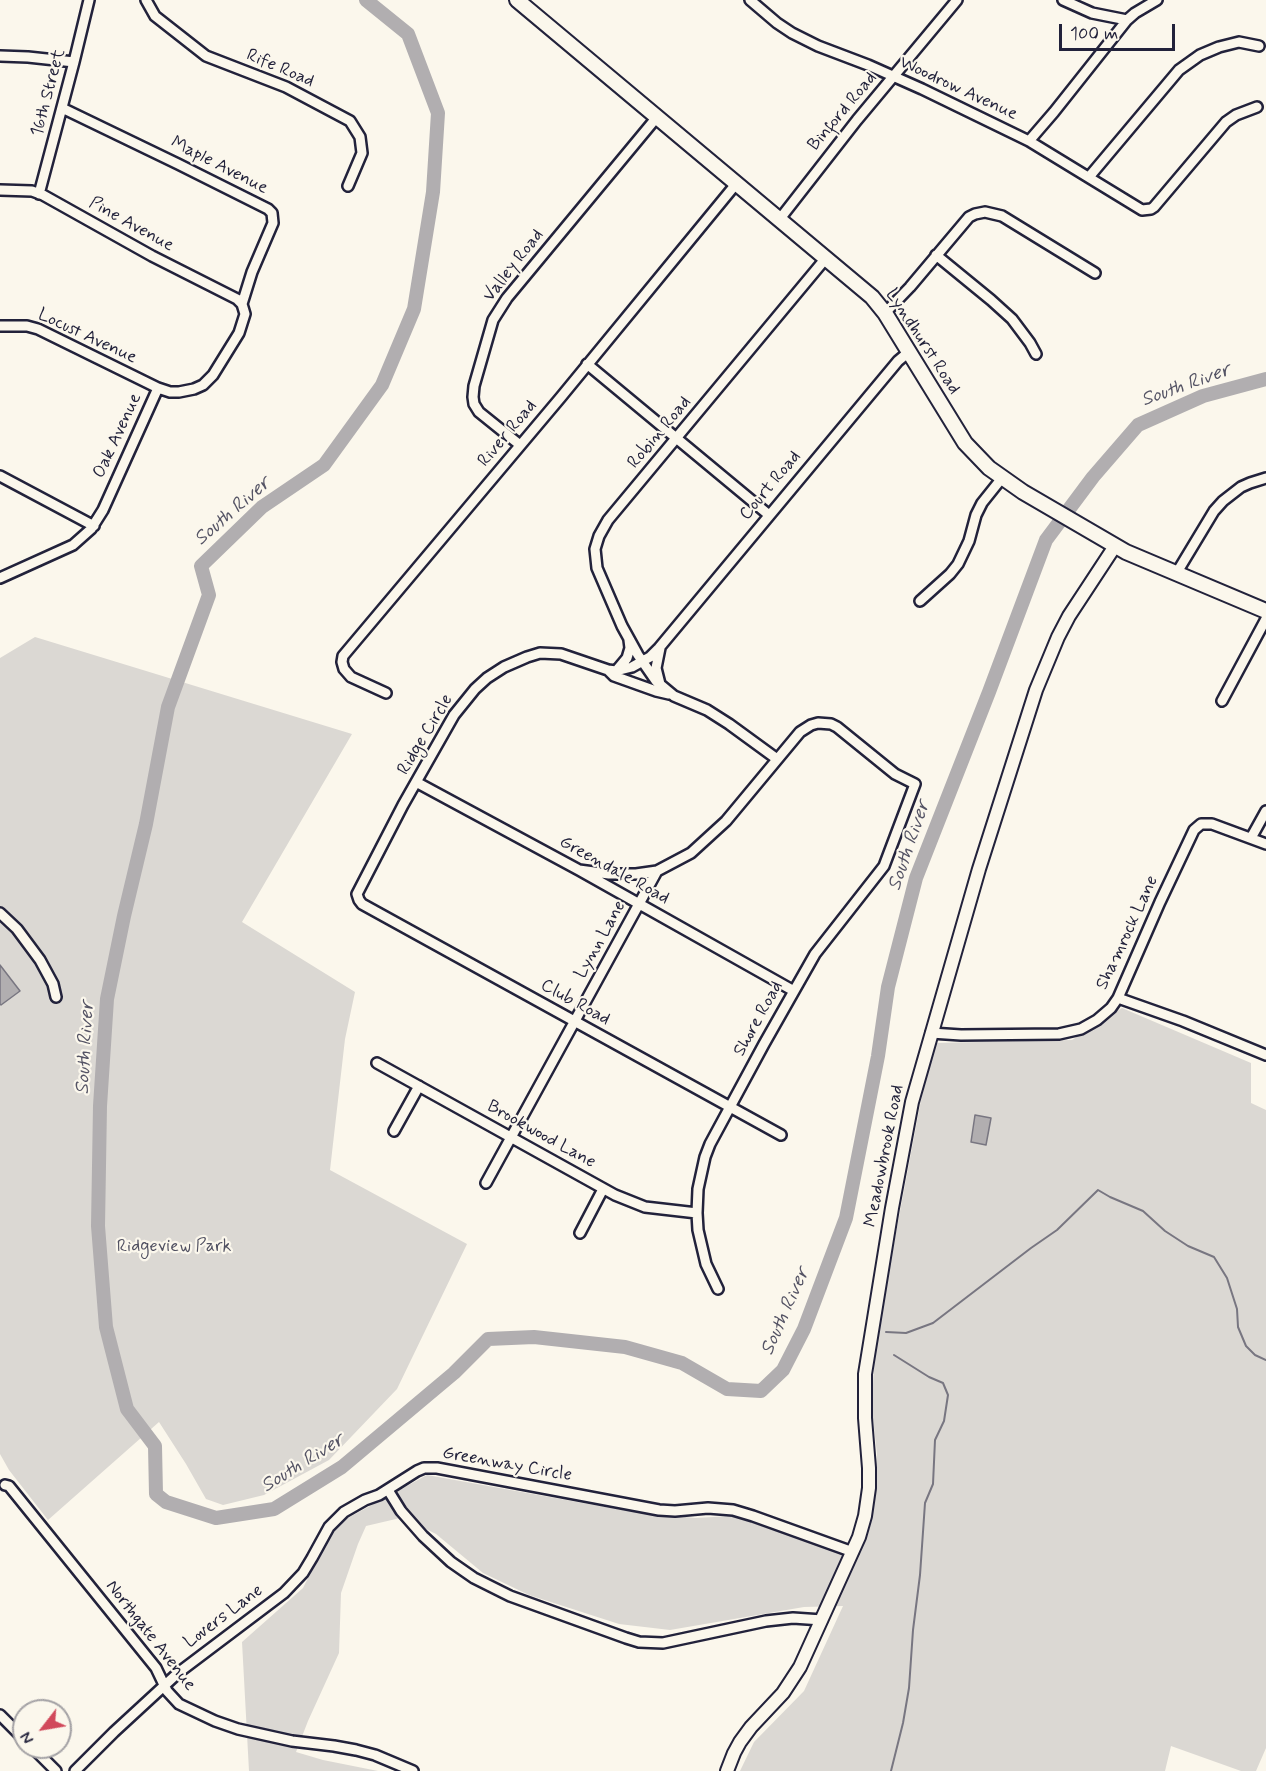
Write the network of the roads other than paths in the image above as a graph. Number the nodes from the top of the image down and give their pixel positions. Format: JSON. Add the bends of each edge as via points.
{"nodes":[{"id":1,"x":89,"y":0,"type":"edge"},
{"id":2,"x":146,"y":0,"type":"edge"},
{"id":3,"x":517,"y":0,"type":"edge"},
{"id":4,"x":750,"y":0,"type":"edge"},
{"id":5,"x":957,"y":0,"type":"edge"},
{"id":6,"x":1063,"y":0,"type":"edge"},
{"id":7,"x":1156,"y":0,"type":"edge"},
{"id":8,"x":1127,"y":20,"type":"junction"},
{"id":9,"x":1259,"y":46,"type":"dead end"},
{"id":10,"x":0,"y":56,"type":"edge"},
{"id":11,"x":75,"y":62,"type":"junction"},
{"id":12,"x":894,"y":77,"type":"junction"},
{"id":13,"x":1257,"y":107,"type":"dead end"},
{"id":14,"x":63,"y":108,"type":"junction"},
{"id":15,"x":657,"y":117,"type":"junction"},
{"id":16,"x":1029,"y":141,"type":"junction"},
{"id":17,"x":1089,"y":177,"type":"junction"},
{"id":18,"x":736,"y":184,"type":"junction"},
{"id":19,"x":348,"y":186,"type":"dead end"},
{"id":20,"x":0,"y":190,"type":"edge"},
{"id":21,"x":39,"y":194,"type":"junction"},
{"id":22,"x":779,"y":220,"type":"junction"},
{"id":23,"x":936,"y":255,"type":"junction"},
{"id":24,"x":826,"y":258,"type":"junction"},
{"id":25,"x":1095,"y":273,"type":"dead end"},
{"id":26,"x":242,"y":304,"type":"junction"},
{"id":27,"x":885,"y":313,"type":"junction"},
{"id":28,"x":0,"y":326,"type":"edge"},
{"id":29,"x":910,"y":351,"type":"junction"},
{"id":30,"x":1036,"y":354,"type":"dead end"},
{"id":31,"x":587,"y":364,"type":"junction"},
{"id":32,"x":158,"y":388,"type":"junction"},
{"id":33,"x":676,"y":439,"type":"junction"},
{"id":34,"x":519,"y":445,"type":"junction"},
{"id":35,"x":0,"y":476,"type":"edge"},
{"id":36,"x":1002,"y":478,"type":"junction"},
{"id":37,"x":1266,"y":478,"type":"edge"},
{"id":38,"x":769,"y":515,"type":"junction"},
{"id":39,"x":94,"y":526,"type":"junction"},
{"id":40,"x":1114,"y":546,"type":"junction"},
{"id":41,"x":1176,"y":574,"type":"junction"},
{"id":42,"x":0,"y":578,"type":"edge"},
{"id":43,"x":920,"y":601,"type":"dead end"},
{"id":44,"x":1266,"y":611,"type":"edge"},
{"id":45,"x":1266,"y":620,"type":"edge"},
{"id":46,"x":629,"y":638,"type":"junction"},
{"id":47,"x":660,"y":646,"type":"junction"},
{"id":48,"x":634,"y":648,"type":"junction"},
{"id":49,"x":642,"y":662,"type":"junction"},
{"id":50,"x":612,"y":670,"type":"junction"},
{"id":51,"x":661,"y":687,"type":"junction"},
{"id":52,"x":386,"y":693,"type":"dead end"},
{"id":53,"x":674,"y":696,"type":"junction"},
{"id":54,"x":1222,"y":701,"type":"dead end"},
{"id":55,"x":777,"y":759,"type":"junction"},
{"id":56,"x":416,"y":782,"type":"junction"},
{"id":57,"x":915,"y":784,"type":"joint"},
{"id":58,"x":1266,"y":811,"type":"edge"},
{"id":59,"x":1251,"y":838,"type":"junction"},
{"id":60,"x":1266,"y":844,"type":"edge"},
{"id":61,"x":579,"y":870,"type":"junction"},
{"id":62,"x":657,"y":871,"type":"junction"},
{"id":63,"x":357,"y":897,"type":"joint"},
{"id":64,"x":640,"y":904,"type":"junction"},
{"id":65,"x":0,"y":913,"type":"edge"},
{"id":66,"x":794,"y":991,"type":"junction"},
{"id":67,"x":56,"y":998,"type":"dead end"},
{"id":68,"x":1118,"y":998,"type":"junction"},
{"id":69,"x":574,"y":1022,"type":"junction"},
{"id":70,"x":931,"y":1033,"type":"junction"},
{"id":71,"x":1266,"y":1055,"type":"edge"},
{"id":72,"x":377,"y":1063,"type":"dead end"},
{"id":73,"x":419,"y":1086,"type":"junction"},
{"id":74,"x":730,"y":1107,"type":"junction"},
{"id":75,"x":394,"y":1131,"type":"dead end"},
{"id":76,"x":781,"y":1136,"type":"dead end"},
{"id":77,"x":511,"y":1137,"type":"junction"},
{"id":78,"x":486,"y":1183,"type":"dead end"},
{"id":79,"x":603,"y":1188,"type":"junction"},
{"id":80,"x":697,"y":1213,"type":"junction"},
{"id":81,"x":580,"y":1233,"type":"dead end"},
{"id":82,"x":718,"y":1289,"type":"dead end"},
{"id":83,"x":6,"y":1485,"type":"dead end"},
{"id":84,"x":388,"y":1490,"type":"junction"},
{"id":85,"x":853,"y":1552,"type":"junction"},
{"id":86,"x":822,"y":1620,"type":"junction"},
{"id":87,"x":164,"y":1686,"type":"junction"},
{"id":88,"x":0,"y":1715,"type":"edge"},
{"id":89,"x":12,"y":1727,"type":"edge"},
{"id":90,"x":44,"y":1759,"type":"edge"},
{"id":91,"x":56,"y":1771,"type":"edge"},
{"id":92,"x":75,"y":1771,"type":"edge"},
{"id":93,"x":413,"y":1771,"type":"edge"},
{"id":94,"x":728,"y":1771,"type":"edge"}],
"edges":[{"from":1,"to":11,"type":"street","name":"16th Street"},
{"from":2,"to":19,"type":"street","name":"Rife Road","via":[[155,16],[206,56],[286,87],[350,121],[360,137],[362,153]]},
{"from":3,"to":15,"type":"main road","name":"Lyndhurst Road"},
{"from":4,"to":12,"type":"street","name":"Woodrow Avenue","via":[[792,33]]},
{"from":5,"to":12,"type":"street","name":"Binford Road"},
{"from":6,"to":8,"type":"street","via":[[1092,13]]},
{"from":7,"to":8,"type":"street"},
{"from":8,"to":16,"type":"street"},
{"from":9,"to":17,"type":"street","via":[[1239,42],[1219,47],[1179,70]]},
{"from":10,"to":11,"type":"street"},
{"from":11,"to":14,"type":"street","name":"16th Street"},
{"from":12,"to":16,"type":"street","name":"Woodrow Avenue"},
{"from":12,"to":22,"type":"street","name":"Binford Road"},
{"from":13,"to":17,"type":"street","name":"Woodrow Avenue","via":[[1226,122],[1151,209],[1142,210]]},
{"from":14,"to":21,"type":"street","name":"16th Street"},
{"from":14,"to":26,"type":"street","name":"Maple Avenue","via":[[272,213],[273,223]]},
{"from":15,"to":18,"type":"main road","name":"Lyndhurst Road"},
{"from":15,"to":34,"type":"street","name":"Valley Road","via":[[493,320],[474,386],[474,404]]},
{"from":16,"to":17,"type":"street","name":"Woodrow Avenue"},
{"from":18,"to":22,"type":"main road","name":"Lyndhurst Road"},
{"from":18,"to":31,"type":"street","name":"River Road"},
{"from":20,"to":21,"type":"street","name":"Pine Avenue"},
{"from":21,"to":26,"type":"street","name":"Pine Avenue"},
{"from":22,"to":24,"type":"main road","name":"Lyndhurst Road"},
{"from":23,"to":25,"type":"street","via":[[969,217],[994,213]]},
{"from":23,"to":27,"type":"street"},
{"from":23,"to":30,"type":"street","via":[[1012,319]]},
{"from":24,"to":27,"type":"main road","name":"Lyndhurst Road"},
{"from":24,"to":33,"type":"street","name":"Robin Road"},
{"from":26,"to":32,"type":"street","name":"Oak Avenue","via":[[245,314],[239,333],[213,375],[190,390],[170,392]]},
{"from":27,"to":29,"type":"main road","name":"Lyndhurst Road"},
{"from":28,"to":32,"type":"street","name":"Locust Avenue","via":[[38,329]]},
{"from":29,"to":36,"type":"main road","name":"Lyndhurst Road","via":[[965,443]]},
{"from":29,"to":38,"type":"street","name":"Court Road"},
{"from":31,"to":33,"type":"street"},
{"from":31,"to":34,"type":"street","name":"River Road"},
{"from":32,"to":39,"type":"street","name":"Oak Avenue"},
{"from":33,"to":38,"type":"street"},
{"from":33,"to":46,"type":"street","name":"Robin Road","via":[[608,520],[596,544],[597,568]]},
{"from":34,"to":52,"type":"street","name":"River Road","via":[[343,656],[344,669],[351,677]]},
{"from":35,"to":39,"type":"street"},
{"from":36,"to":40,"type":"main road","name":"Lyndhurst Road"},
{"from":36,"to":43,"type":"street","via":[[982,503],[958,564]]},
{"from":37,"to":41,"type":"street","via":[[1241,487],[1223,501]]},
{"from":38,"to":47,"type":"street","name":"Court Road"},
{"from":39,"to":42,"type":"street","name":"Oak Avenue","via":[[74,545]]},
{"from":40,"to":41,"type":"main road","name":"Lyndhurst Road"},
{"from":40,"to":70,"type":"street","name":"Meadowbrook Road","via":[[1069,616],[1036,690]]},
{"from":41,"to":44,"type":"main road","name":"Lyndhurst Road"},
{"from":45,"to":54,"type":"street"},
{"from":46,"to":48,"type":"street","name":"Robin Road"},
{"from":46,"to":50,"type":"street","via":[[627,658]]},
{"from":47,"to":48,"type":"street","via":[[649,650]]},
{"from":47,"to":49,"type":"street","name":"Court Road"},
{"from":47,"to":51,"type":"street","via":[[656,668]]},
{"from":48,"to":49,"type":"street","name":"Robin Road"},
{"from":49,"to":50,"type":"street"},
{"from":49,"to":51,"type":"street","name":"Ridge Circle"},
{"from":50,"to":53,"type":"street","name":"Ridge Circle","via":[[614,676]]},
{"from":50,"to":56,"type":"street","name":"Ridge Circle","via":[[554,653],[533,655],[504,667],[463,702]]},
{"from":51,"to":53,"type":"street","name":"Ridge Circle"},
{"from":53,"to":55,"type":"street","name":"Ridge Circle","via":[[714,714]]},
{"from":55,"to":57,"type":"street","name":"Lynn Lane","via":[[804,729],[825,723],[837,727],[895,774]]},
{"from":55,"to":62,"type":"street","name":"Lynn Lane","via":[[708,838],[691,853]]},
{"from":56,"to":61,"type":"street","name":"Greendale Road"},
{"from":56,"to":63,"type":"street","name":"Ridge Circle"},
{"from":57,"to":66,"type":"street","name":"Shore Road","via":[[885,866],[815,954]]},
{"from":58,"to":59,"type":"street"},
{"from":59,"to":60,"type":"street"},
{"from":59,"to":68,"type":"street","name":"Shamrock Lane","via":[[1207,823],[1192,833]]},
{"from":61,"to":62,"type":"street","name":"Lynn Lane","via":[[609,874]]},
{"from":61,"to":64,"type":"street","name":"Greendale Road"},
{"from":62,"to":64,"type":"street","name":"Lynn Lane"},
{"from":63,"to":69,"type":"street","name":"Club Road","via":[[362,904]]},
{"from":64,"to":66,"type":"street","name":"Greendale Road"},
{"from":64,"to":69,"type":"street","name":"Lynn Lane"},
{"from":65,"to":67,"type":"street","via":[[40,960]]},
{"from":66,"to":74,"type":"street","name":"Shore Road"},
{"from":68,"to":70,"type":"street","name":"Shamrock Lane","via":[[1097,1020],[1070,1032]]},
{"from":68,"to":71,"type":"street"},
{"from":69,"to":74,"type":"street","name":"Club Road"},
{"from":69,"to":77,"type":"street","name":"Lynn Lane"},
{"from":70,"to":85,"type":"street","name":"Meadowbrook Road","via":[[904,1138],[873,1318],[864,1396],[869,1488]]},
{"from":72,"to":73,"type":"street","name":"Brookwood Lane"},
{"from":73,"to":75,"type":"street"},
{"from":73,"to":77,"type":"street","name":"Brookwood Lane"},
{"from":74,"to":76,"type":"street","name":"Club Road"},
{"from":74,"to":80,"type":"street","name":"Shore Road","via":[[705,1157]]},
{"from":77,"to":78,"type":"street","name":"Lynn Lane"},
{"from":77,"to":79,"type":"street","name":"Brookwood Lane"},
{"from":79,"to":80,"type":"street","name":"Brookwood Lane","via":[[645,1207]]},
{"from":79,"to":81,"type":"street"},
{"from":80,"to":82,"type":"street","name":"Shore Road","via":[[701,1247]]},
{"from":83,"to":87,"type":"street","name":"Northgate Avenue","via":[[156,1668]]},
{"from":84,"to":85,"type":"street","name":"Greenway Circle","via":[[417,1471],[436,1468],[659,1510],[733,1510]]},
{"from":84,"to":86,"type":"street","via":[[423,1536],[474,1578],[510,1596],[639,1642],[663,1643],[766,1621]]},
{"from":84,"to":87,"type":"street","name":"Lovers Lane","via":[[344,1512],[329,1527],[295,1583]]},
{"from":85,"to":86,"type":"street","name":"Meadowbrook Road"},
{"from":86,"to":94,"type":"street","name":"Meadowbrook Road","via":[[792,1681],[745,1734]]},
{"from":87,"to":92,"type":"street","name":"Lovers Lane"},
{"from":87,"to":93,"type":"street","name":"Northgate Avenue","via":[[179,1704],[238,1729],[356,1750]]},
{"from":88,"to":89,"type":"street"},
{"from":90,"to":91,"type":"street"}]}
